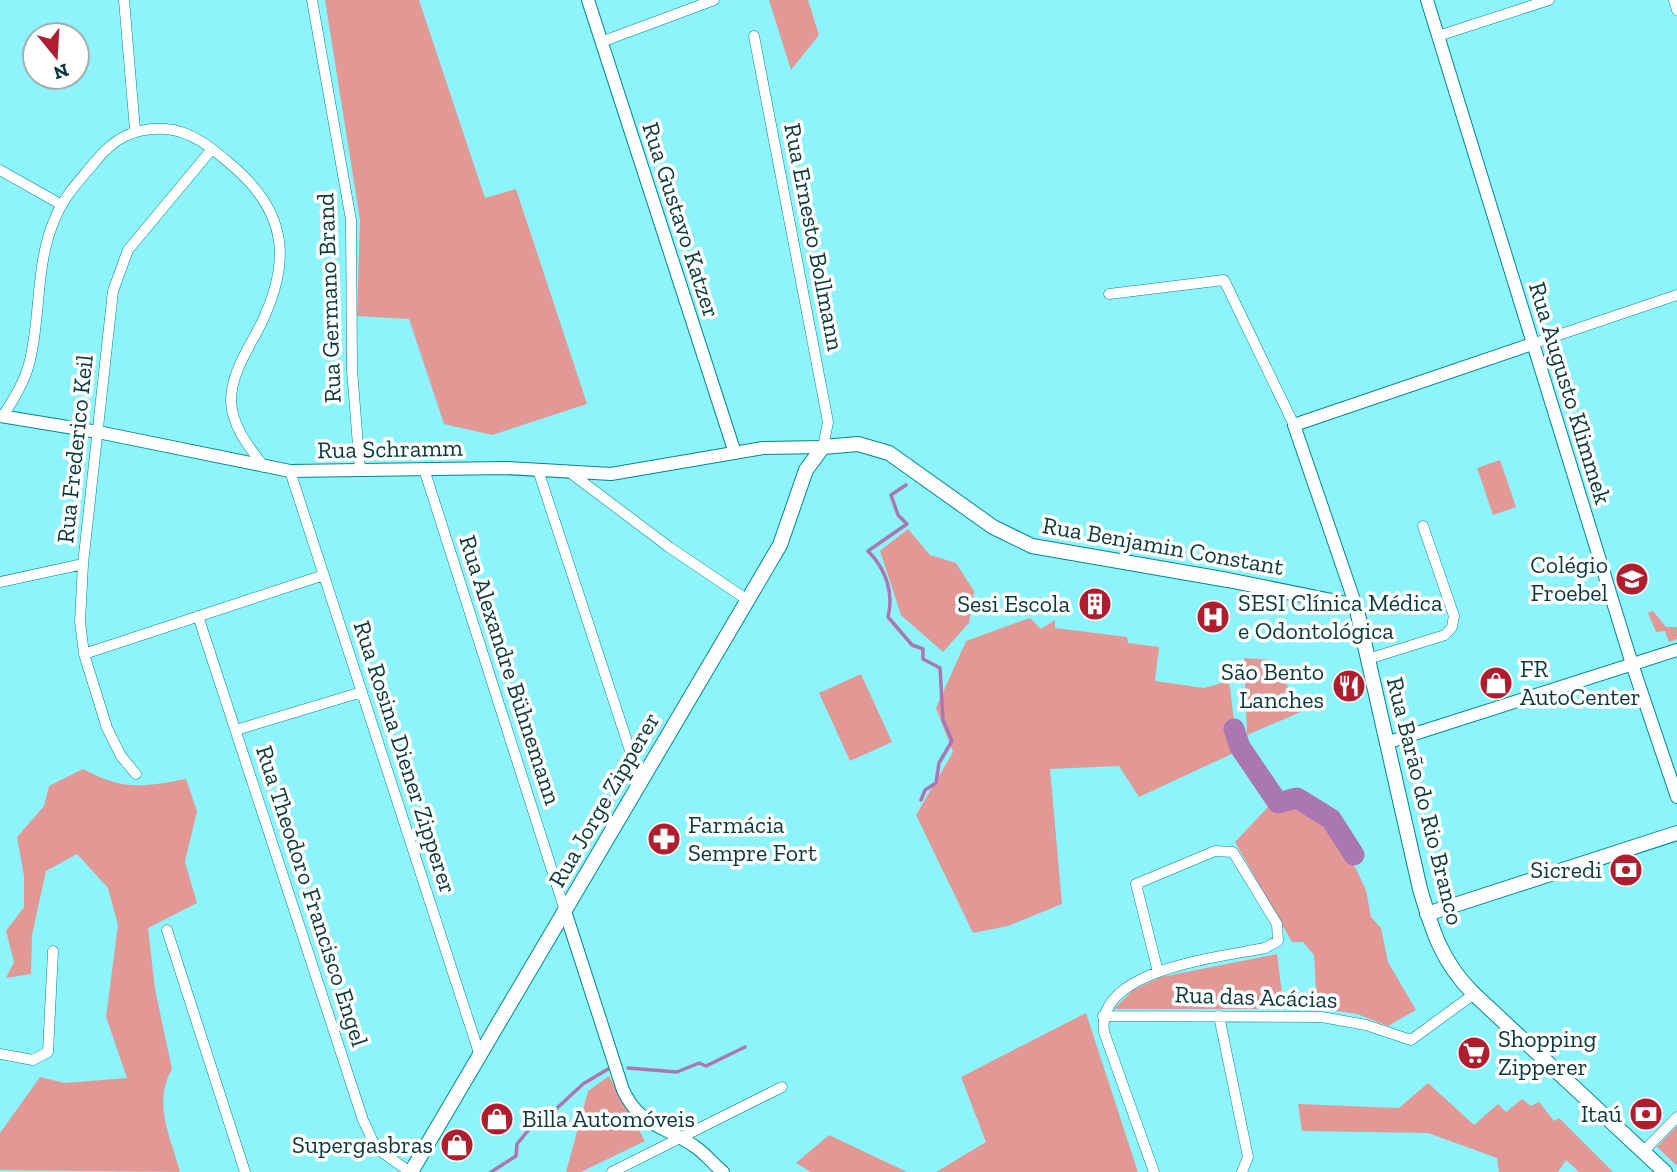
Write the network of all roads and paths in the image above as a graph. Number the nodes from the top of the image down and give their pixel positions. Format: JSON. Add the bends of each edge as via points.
{"nodes":[{"id":1,"x":124,"y":0,"type":"edge"},
{"id":2,"x":312,"y":0,"type":"edge"},
{"id":3,"x":588,"y":0,"type":"edge"},
{"id":4,"x":714,"y":0,"type":"edge"},
{"id":5,"x":1427,"y":0,"type":"edge"},
{"id":6,"x":1549,"y":0,"type":"edge"},
{"id":7,"x":1674,"y":0,"type":"edge"},
{"id":8,"x":1677,"y":10,"type":"edge"},
{"id":9,"x":754,"y":36,"type":"dead end"},
{"id":10,"x":1438,"y":36,"type":"junction"},
{"id":11,"x":601,"y":42,"type":"junction"},
{"id":12,"x":135,"y":130,"type":"junction"},
{"id":13,"x":212,"y":149,"type":"junction"},
{"id":14,"x":0,"y":170,"type":"edge"},
{"id":15,"x":62,"y":205,"type":"junction"},
{"id":16,"x":1109,"y":294,"type":"dead end"},
{"id":17,"x":1677,"y":295,"type":"edge"},
{"id":18,"x":1532,"y":344,"type":"junction"},
{"id":19,"x":2,"y":416,"type":"edge"},
{"id":20,"x":1294,"y":425,"type":"junction"},
{"id":21,"x":98,"y":432,"type":"junction"},
{"id":22,"x":823,"y":447,"type":"junction"},
{"id":23,"x":735,"y":453,"type":"junction"},
{"id":24,"x":265,"y":468,"type":"junction"},
{"id":25,"x":424,"y":469,"type":"junction"},
{"id":26,"x":360,"y":470,"type":"junction"},
{"id":27,"x":538,"y":470,"type":"junction"},
{"id":28,"x":290,"y":471,"type":"junction"},
{"id":29,"x":572,"y":474,"type":"junction"},
{"id":30,"x":1423,"y":526,"type":"dead end"},
{"id":31,"x":83,"y":564,"type":"junction"},
{"id":32,"x":324,"y":575,"type":"junction"},
{"id":33,"x":0,"y":582,"type":"edge"},
{"id":34,"x":746,"y":599,"type":"junction"},
{"id":35,"x":1356,"y":606,"type":"junction"},
{"id":36,"x":198,"y":616,"type":"junction"},
{"id":37,"x":1677,"y":650,"type":"edge"},
{"id":38,"x":85,"y":654,"type":"junction"},
{"id":39,"x":1368,"y":659,"type":"junction"},
{"id":40,"x":1632,"y":664,"type":"junction"},
{"id":41,"x":362,"y":692,"type":"junction"},
{"id":42,"x":236,"y":730,"type":"junction"},
{"id":43,"x":1386,"y":743,"type":"junction"},
{"id":44,"x":136,"y":774,"type":"dead end"},
{"id":45,"x":640,"y":781,"type":"junction"},
{"id":46,"x":1677,"y":797,"type":"edge"},
{"id":47,"x":1677,"y":833,"type":"edge"},
{"id":48,"x":565,"y":911,"type":"junction"},
{"id":49,"x":1427,"y":915,"type":"junction"},
{"id":50,"x":167,"y":930,"type":"dead end"},
{"id":51,"x":53,"y":951,"type":"dead end"},
{"id":52,"x":1158,"y":972,"type":"junction"},
{"id":53,"x":1474,"y":994,"type":"junction"},
{"id":54,"x":1103,"y":1016,"type":"junction"},
{"id":55,"x":1219,"y":1016,"type":"junction"},
{"id":56,"x":0,"y":1054,"type":"edge"},
{"id":57,"x":480,"y":1056,"type":"junction"},
{"id":58,"x":782,"y":1087,"type":"dead end"},
{"id":59,"x":1677,"y":1116,"type":"edge"},
{"id":60,"x":681,"y":1137,"type":"junction"},
{"id":61,"x":1643,"y":1152,"type":"junction"},
{"id":62,"x":245,"y":1172,"type":"edge"},
{"id":63,"x":410,"y":1172,"type":"edge"},
{"id":64,"x":612,"y":1172,"type":"edge"},
{"id":65,"x":723,"y":1172,"type":"edge"},
{"id":66,"x":1154,"y":1172,"type":"edge"},
{"id":67,"x":1242,"y":1172,"type":"edge"},
{"id":68,"x":1665,"y":1172,"type":"edge"}],
"edges":[{"from":1,"to":12,"type":"street"},
{"from":2,"to":26,"type":"street","name":"Rua Germano Brand","via":[[352,220],[352,370]]},
{"from":3,"to":11,"type":"street","name":"Rua Gustavo Katzer"},
{"from":4,"to":11,"type":"street"},
{"from":5,"to":10,"type":"street","name":"Rua Augusto Klimmek"},
{"from":6,"to":10,"type":"street"},
{"from":7,"to":8,"type":"street"},
{"from":9,"to":22,"type":"street","name":"Rua Ernesto Bollmann","via":[[828,422]]},
{"from":10,"to":18,"type":"street","name":"Rua Augusto Klimmek"},
{"from":11,"to":23,"type":"street","name":"Rua Gustavo Katzer"},
{"from":12,"to":13,"type":"street","via":[[180,130]]},
{"from":12,"to":15,"type":"street","via":[[100,155]]},
{"from":13,"to":21,"type":"street","name":"Rua Frederico Keil","via":[[121,261],[113,291]]},
{"from":13,"to":24,"type":"street","via":[[260,194],[279,234],[277,279],[237,372],[231,401],[243,438]]},
{"from":14,"to":15,"type":"street"},
{"from":15,"to":19,"type":"street","via":[[42,265],[30,362]]},
{"from":16,"to":20,"type":"street","name":"Rua Barão do Rio Branco","via":[[1224,280]]},
{"from":17,"to":18,"type":"street"},
{"from":18,"to":20,"type":"street"},
{"from":18,"to":40,"type":"street","name":"Rua Augusto Klimmek"},
{"from":19,"to":21,"type":"street","name":"Rua Schramm"},
{"from":20,"to":35,"type":"street","name":"Rua Barão do Rio Branco"},
{"from":21,"to":24,"type":"street","name":"Rua Schramm"},
{"from":21,"to":31,"type":"street","name":"Rua Frederico Keil"},
{"from":22,"to":23,"type":"street","name":"Rua Benjamin Constant","via":[[792,445]]},
{"from":22,"to":34,"type":"main road","name":"Rua Jorge Zipperer","via":[[806,470],[779,545]]},
{"from":22,"to":35,"type":"main road","name":"Rua Benjamin Constant","via":[[858,444],[889,453],[993,527],[1032,546]]},
{"from":23,"to":29,"type":"street","name":"Rua Benjamin Constant","via":[[631,471]]},
{"from":24,"to":28,"type":"street","name":"Rua Schramm"},
{"from":25,"to":26,"type":"street","name":"Rua Schramm"},
{"from":25,"to":27,"type":"street","name":"Rua Schramm"},
{"from":25,"to":48,"type":"street","name":"Rua Alexandre Bühnemann"},
{"from":26,"to":28,"type":"street","name":"Rua Schramm"},
{"from":27,"to":29,"type":"street","name":"Rua Schramm"},
{"from":27,"to":45,"type":"street"},
{"from":28,"to":32,"type":"street","name":"Rua Rosina Diener Zipperer"},
{"from":29,"to":34,"type":"street"},
{"from":30,"to":39,"type":"street","via":[[1454,616],[1452,627],[1445,635]]},
{"from":31,"to":33,"type":"street"},
{"from":31,"to":38,"type":"street","name":"Rua Frederico Keil","via":[[80,622]]},
{"from":32,"to":36,"type":"street"},
{"from":32,"to":41,"type":"street","name":"Rua Rosina Diener Zipperer"},
{"from":34,"to":45,"type":"main road","name":"Rua Jorge Zipperer"},
{"from":35,"to":39,"type":"main road","name":"Rua Barão do Rio Branco"},
{"from":36,"to":38,"type":"street"},
{"from":36,"to":42,"type":"street","name":"Rua Theodoro Francisco Engel"},
{"from":37,"to":40,"type":"street"},
{"from":38,"to":44,"type":"street","name":"Rua Frederico Keil","via":[[107,728]]},
{"from":39,"to":43,"type":"main road","name":"Rua Barão do Rio Branco"},
{"from":40,"to":43,"type":"street"},
{"from":40,"to":46,"type":"street","name":"Rua Augusto Klimmek"},
{"from":41,"to":42,"type":"street"},
{"from":41,"to":57,"type":"street","name":"Rua Rosina Diener Zipperer"},
{"from":42,"to":63,"type":"street","name":"Rua Theodoro Francisco Engel","via":[[363,1121],[376,1148]]},
{"from":43,"to":49,"type":"main road","name":"Rua Barão do Rio Branco"},
{"from":45,"to":48,"type":"main road","name":"Rua Jorge Zipperer"},
{"from":47,"to":49,"type":"main road"},
{"from":48,"to":57,"type":"main road","name":"Rua Jorge Zipperer"},
{"from":48,"to":60,"type":"street","name":"Rua Alexandre Bühnemann","via":[[629,1101],[650,1125]]},
{"from":49,"to":53,"type":"main road","name":"Rua Barão do Rio Branco","via":[[1445,961]]},
{"from":50,"to":62,"type":"street"},
{"from":51,"to":56,"type":"street","via":[[48,1052],[33,1060]]},
{"from":52,"to":52,"type":"street","via":[[1136,884],[1227,850],[1242,863],[1277,924],[1278,941],[1265,948]]},
{"from":52,"to":54,"type":"street","via":[[1121,991]]},
{"from":53,"to":55,"type":"street","name":"Rua das Acácias","via":[[1413,1040],[1340,1019]]},
{"from":53,"to":61,"type":"main road","name":"Rua Barão do Rio Branco"},
{"from":54,"to":55,"type":"street","name":"Rua das Acácias"},
{"from":54,"to":66,"type":"street","via":[[1104,1032]]},
{"from":55,"to":67,"type":"street","via":[[1248,1157]]},
{"from":57,"to":63,"type":"main road","name":"Rua Jorge Zipperer"},
{"from":58,"to":60,"type":"street"},
{"from":59,"to":61,"type":"street"},
{"from":60,"to":64,"type":"street"},
{"from":60,"to":65,"type":"street","name":"Rua Alexandre Bühnemann"},
{"from":61,"to":68,"type":"main road","name":"Rua Barão do Rio Branco"}]}
